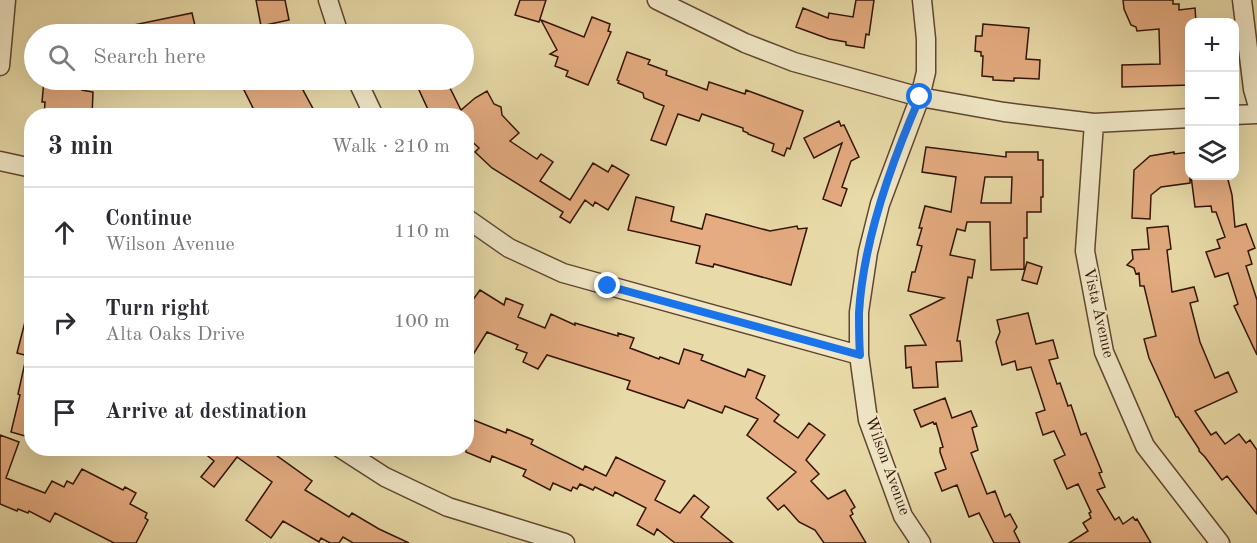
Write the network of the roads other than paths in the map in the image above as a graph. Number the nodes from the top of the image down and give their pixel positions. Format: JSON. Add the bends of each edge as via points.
{"nodes":[{"id":1,"x":6,"y":0,"type":"edge"},
{"id":2,"x":328,"y":0,"type":"edge"},
{"id":3,"x":657,"y":0,"type":"edge"},
{"id":4,"x":676,"y":0,"type":"edge"},
{"id":5,"x":922,"y":0,"type":"edge"},
{"id":6,"x":1242,"y":0,"type":"edge"},
{"id":7,"x":694,"y":20,"type":"junction"},
{"id":8,"x":336,"y":24,"type":"edge"},
{"id":9,"x":0,"y":66,"type":"edge"},
{"id":10,"x":362,"y":90,"type":"edge"},
{"id":11,"x":920,"y":97,"type":"junction"},
{"id":12,"x":1257,"y":103,"type":"edge"},
{"id":13,"x":371,"y":108,"type":"edge"},
{"id":14,"x":1257,"y":114,"type":"edge"},
{"id":15,"x":1239,"y":115,"type":"edge"},
{"id":16,"x":1185,"y":118,"type":"edge"},
{"id":17,"x":1094,"y":123,"type":"junction"},
{"id":18,"x":0,"y":161,"type":"edge"},
{"id":19,"x":24,"y":166,"type":"edge"},
{"id":20,"x":474,"y":224,"type":"edge"},
{"id":21,"x":860,"y":355,"type":"junction"},
{"id":22,"x":352,"y":456,"type":"edge"},
{"id":23,"x":565,"y":543,"type":"edge"},
{"id":24,"x":921,"y":543,"type":"edge"},
{"id":25,"x":1220,"y":543,"type":"edge"}],
"edges":[{"from":1,"to":9,"type":"street"},
{"from":2,"to":8,"type":"street"},
{"from":3,"to":7,"type":"street"},
{"from":4,"to":7,"type":"street"},
{"from":5,"to":11,"type":"street","name":"Wilson Avenue","via":[[926,72]]},
{"from":6,"to":12,"type":"street"},
{"from":7,"to":11,"type":"street","via":[[794,62]]},
{"from":10,"to":13,"type":"street"},
{"from":11,"to":17,"type":"street"},
{"from":11,"to":21,"type":"street","name":"Wilson Avenue","via":[[880,204],[868,252],[859,312]]},
{"from":14,"to":15,"type":"street"},
{"from":16,"to":17,"type":"street"},
{"from":17,"to":25,"type":"street","name":"Vista Avenue","via":[[1084,251],[1104,351],[1145,446]]},
{"from":18,"to":19,"type":"street"},
{"from":20,"to":21,"type":"street","via":[[509,248],[563,273]]},
{"from":21,"to":24,"type":"street","name":"Wilson Avenue","via":[[868,420],[903,516]]},
{"from":22,"to":23,"type":"street","via":[[385,477],[448,507]]}]}
